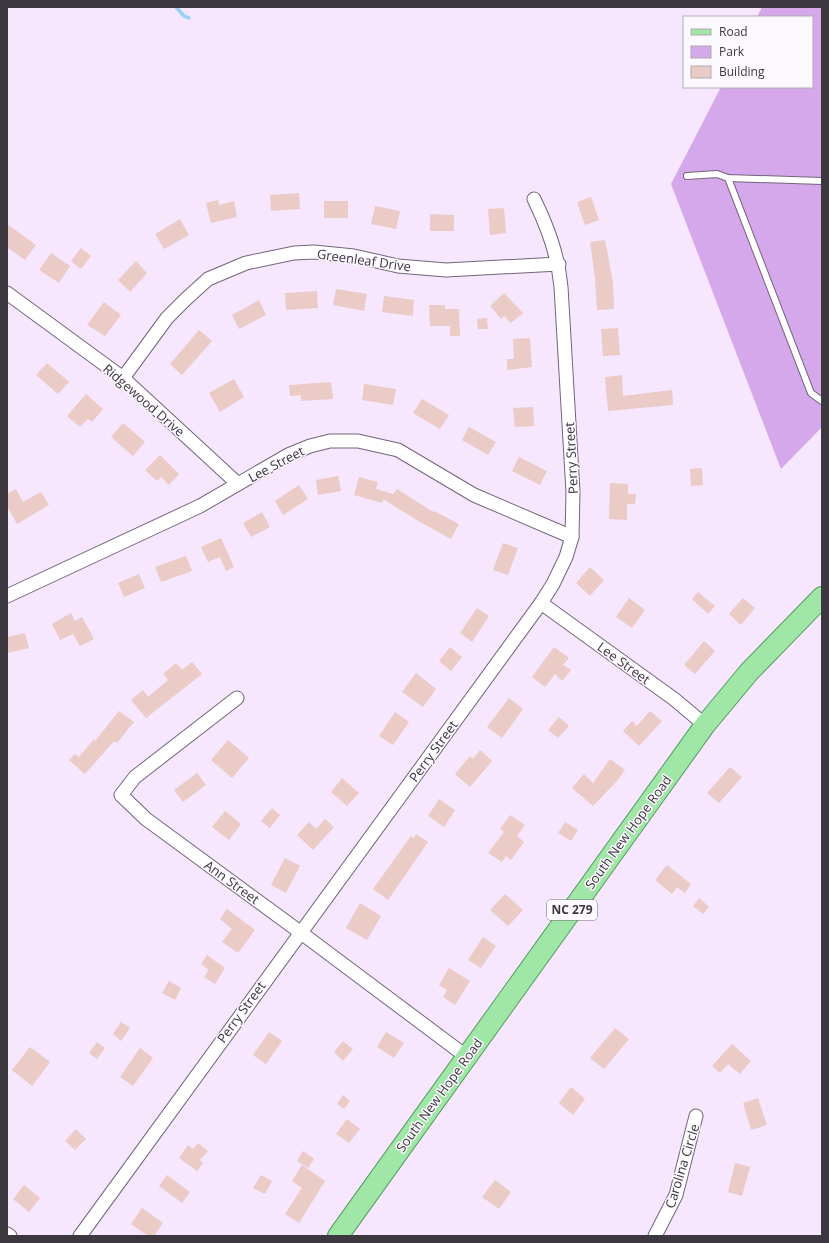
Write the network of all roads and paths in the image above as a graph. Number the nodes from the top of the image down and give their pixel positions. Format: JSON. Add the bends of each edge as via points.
{"nodes":[{"id":1,"x":687,"y":176,"type":"dead end"},
{"id":2,"x":728,"y":178,"type":"junction"},
{"id":3,"x":822,"y":181,"type":"edge"},
{"id":4,"x":534,"y":199,"type":"dead end"},
{"id":5,"x":559,"y":264,"type":"junction"},
{"id":6,"x":7,"y":293,"type":"edge"},
{"id":7,"x":123,"y":378,"type":"junction"},
{"id":8,"x":822,"y":401,"type":"edge"},
{"id":9,"x":238,"y":484,"type":"junction"},
{"id":10,"x":572,"y":537,"type":"junction"},
{"id":11,"x":7,"y":596,"type":"edge"},
{"id":12,"x":822,"y":597,"type":"edge"},
{"id":13,"x":541,"y":603,"type":"junction"},
{"id":14,"x":237,"y":698,"type":"dead end"},
{"id":15,"x":705,"y":725,"type":"junction"},
{"id":16,"x":300,"y":932,"type":"junction"},
{"id":17,"x":467,"y":1057,"type":"junction"},
{"id":18,"x":696,"y":1116,"type":"dead end"},
{"id":19,"x":7,"y":1234,"type":"edge"},
{"id":20,"x":10,"y":1236,"type":"edge"},
{"id":21,"x":80,"y":1236,"type":"edge"},
{"id":22,"x":338,"y":1236,"type":"edge"},
{"id":23,"x":655,"y":1236,"type":"edge"}],
"edges":[{"from":1,"to":2,"type":"lane","via":[[717,174]]},
{"from":2,"to":3,"type":"lane"},
{"from":2,"to":8,"type":"lane","via":[[811,393]]},
{"from":4,"to":5,"type":"street","name":"Perry Street"},
{"from":5,"to":7,"type":"street","name":"Greenleaf Drive","via":[[446,270],[398,266],[354,256],[314,252],[294,253],[246,263],[208,279],[186,299],[167,318]]},
{"from":5,"to":10,"type":"street","name":"Perry Street","via":[[573,492]]},
{"from":6,"to":7,"type":"street","name":"Ridgewood Drive"},
{"from":7,"to":9,"type":"street","name":"Ridgewood Drive"},
{"from":9,"to":10,"type":"street","name":"Lee Street","via":[[288,455],[310,446],[344,440],[373,443],[398,450],[493,504]]},
{"from":9,"to":11,"type":"street","name":"Lee Street","via":[[200,506]]},
{"from":10,"to":13,"type":"street","name":"Perry Street","via":[[566,557]]},
{"from":12,"to":15,"type":"main road","name":"South New Hope Road","number":"NC 279","via":[[749,672]]},
{"from":13,"to":15,"type":"street","name":"Lee Street","via":[[674,699]]},
{"from":13,"to":16,"type":"street","name":"Perry Street"},
{"from":14,"to":16,"type":"street","name":"Ann Street","via":[[135,777],[121,795],[146,819]]},
{"from":15,"to":17,"type":"main road","name":"South New Hope Road","number":"NC 279"},
{"from":16,"to":17,"type":"street","name":"Ann Street"},
{"from":16,"to":21,"type":"street","name":"Perry Street"},
{"from":17,"to":22,"type":"main road","name":"South New Hope Road","number":"NC 279"},
{"from":18,"to":23,"type":"street","name":"Carolina Circle","via":[[676,1195]]},
{"from":19,"to":20,"type":"street"}]}
